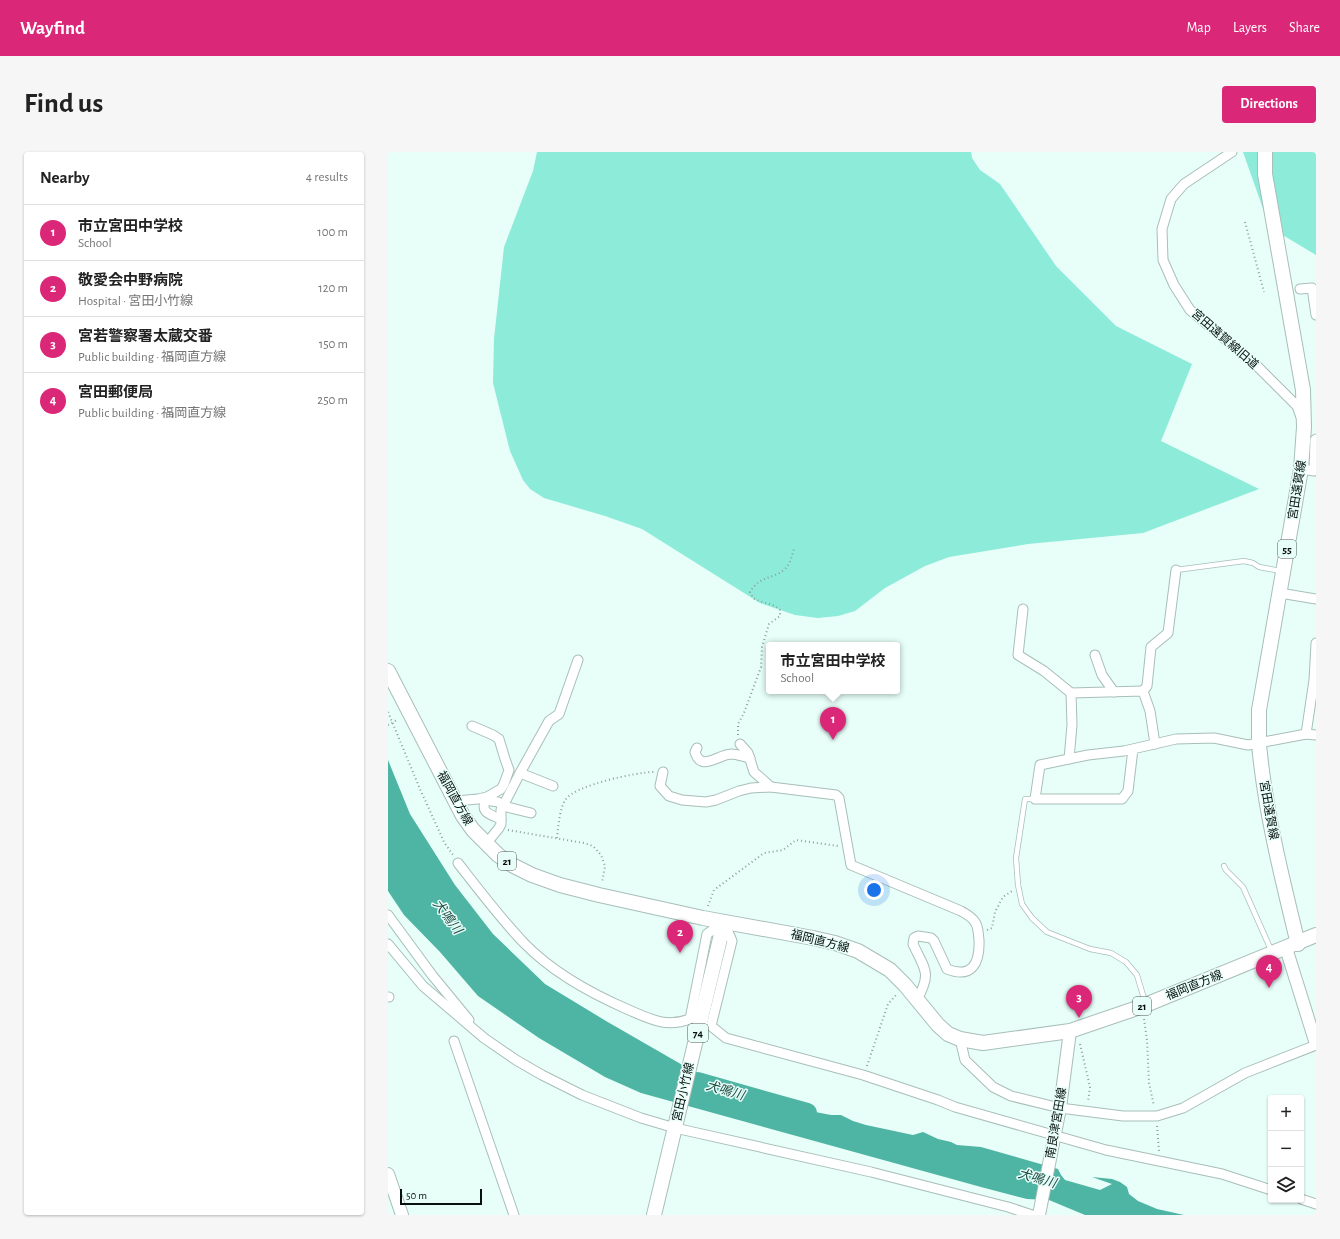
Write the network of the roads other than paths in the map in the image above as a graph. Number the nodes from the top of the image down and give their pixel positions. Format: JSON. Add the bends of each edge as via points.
{"nodes":[{"id":1,"x":1232,"y":152,"type":"edge"},
{"id":2,"x":1266,"y":152,"type":"edge"},
{"id":3,"x":1300,"y":289,"type":"dead end"},
{"id":4,"x":1316,"y":315,"type":"edge"},
{"id":5,"x":1304,"y":427,"type":"junction"},
{"id":6,"x":1316,"y":439,"type":"edge"},
{"id":7,"x":1301,"y":469,"type":"junction"},
{"id":8,"x":1176,"y":570,"type":"joint"},
{"id":9,"x":1284,"y":571,"type":"junction"},
{"id":10,"x":1280,"y":593,"type":"junction"},
{"id":11,"x":1316,"y":599,"type":"edge"},
{"id":12,"x":1024,"y":609,"type":"dead end"},
{"id":13,"x":1316,"y":643,"type":"edge"},
{"id":14,"x":1095,"y":654,"type":"dead end"},
{"id":15,"x":578,"y":660,"type":"dead end"},
{"id":16,"x":388,"y":671,"type":"edge"},
{"id":17,"x":1143,"y":691,"type":"junction"},
{"id":18,"x":1114,"y":692,"type":"junction"},
{"id":19,"x":1071,"y":693,"type":"junction"},
{"id":20,"x":472,"y":726,"type":"dead end"},
{"id":21,"x":1306,"y":734,"type":"junction"},
{"id":22,"x":1316,"y":735,"type":"edge"},
{"id":23,"x":1259,"y":742,"type":"junction"},
{"id":24,"x":740,"y":744,"type":"road end"},
{"id":25,"x":1155,"y":744,"type":"junction"},
{"id":26,"x":697,"y":748,"type":"dead end"},
{"id":27,"x":1133,"y":749,"type":"junction"},
{"id":28,"x":750,"y":758,"type":"junction"},
{"id":29,"x":1069,"y":759,"type":"junction"},
{"id":30,"x":664,"y":772,"type":"road end"},
{"id":31,"x":520,"y":773,"type":"junction"},
{"id":32,"x":553,"y":786,"type":"dead end"},
{"id":33,"x":771,"y":787,"type":"junction"},
{"id":34,"x":486,"y":798,"type":"junction"},
{"id":35,"x":1035,"y":799,"type":"junction"},
{"id":36,"x":456,"y":801,"type":"junction"},
{"id":37,"x":503,"y":806,"type":"junction"},
{"id":38,"x":531,"y":813,"type":"dead end"},
{"id":39,"x":500,"y":824,"type":"junction"},
{"id":40,"x":486,"y":844,"type":"junction"},
{"id":41,"x":458,"y":863,"type":"road end"},
{"id":42,"x":1224,"y":866,"type":"dead end"},
{"id":43,"x":388,"y":915,"type":"edge"},
{"id":44,"x":724,"y":922,"type":"junction"},
{"id":45,"x":1316,"y":935,"type":"edge"},
{"id":46,"x":388,"y":944,"type":"edge"},
{"id":47,"x":1292,"y":946,"type":"junction"},
{"id":48,"x":1272,"y":954,"type":"junction"},
{"id":49,"x":917,"y":1000,"type":"junction"},
{"id":50,"x":1144,"y":1005,"type":"junction"},
{"id":51,"x":1074,"y":1030,"type":"junction"},
{"id":52,"x":484,"y":1038,"type":"junction"},
{"id":53,"x":960,"y":1039,"type":"junction"},
{"id":54,"x":454,"y":1041,"type":"dead end"},
{"id":55,"x":1316,"y":1044,"type":"edge"},
{"id":56,"x":1060,"y":1108,"type":"junction"},
{"id":57,"x":675,"y":1128,"type":"junction"},
{"id":58,"x":1055,"y":1136,"type":"junction"},
{"id":59,"x":388,"y":1174,"type":"edge"},
{"id":60,"x":1268,"y":1189,"type":"edge"},
{"id":61,"x":1304,"y":1200,"type":"edge"},
{"id":62,"x":1316,"y":1204,"type":"edge"},
{"id":63,"x":402,"y":1215,"type":"edge"},
{"id":64,"x":514,"y":1215,"type":"edge"},
{"id":65,"x":654,"y":1215,"type":"edge"},
{"id":66,"x":1032,"y":1215,"type":"edge"},
{"id":67,"x":1039,"y":1215,"type":"edge"}],
"edges":[{"from":1,"to":5,"type":"street","name":"宮田遠賀線旧道","via":[[1184,184],[1171,199],[1162,229],[1163,260],[1174,285],[1190,310],[1256,365],[1297,406]]},
{"from":2,"to":5,"type":"main road","name":"宮田遠賀線","number":"55","via":[[1265,174],[1303,390]]},
{"from":3,"to":4,"type":"street","via":[[1312,288]]},
{"from":5,"to":7,"type":"main road","name":"宮田遠賀線","number":"55"},
{"from":6,"to":7,"type":"street","via":[[1314,471]]},
{"from":7,"to":9,"type":"main road","name":"宮田遠賀線","number":"55"},
{"from":8,"to":9,"type":"lane","via":[[1244,561],[1259,567]]},
{"from":8,"to":17,"type":"street","via":[[1168,633],[1150,647],[1147,686]]},
{"from":9,"to":10,"type":"main road","name":"宮田遠賀線","number":"55"},
{"from":10,"to":11,"type":"street"},
{"from":10,"to":23,"type":"main road","name":"宮田遠賀線","number":"55","via":[[1259,710]]},
{"from":12,"to":19,"type":"street","via":[[1018,655],[1044,671]]},
{"from":13,"to":21,"type":"street","via":[[1314,680]]},
{"from":14,"to":18,"type":"street","via":[[1102,675]]},
{"from":15,"to":31,"type":"street","via":[[558,714],[549,721]]},
{"from":16,"to":36,"type":"main road","name":"福岡直方線","number":"21"},
{"from":17,"to":18,"type":"street"},
{"from":17,"to":25,"type":"street","via":[[1150,711]]},
{"from":18,"to":19,"type":"street"},
{"from":19,"to":29,"type":"street"},
{"from":20,"to":34,"type":"street","via":[[500,739],[509,770],[501,789]]},
{"from":21,"to":22,"type":"street"},
{"from":21,"to":23,"type":"street"},
{"from":23,"to":25,"type":"street","via":[[1248,745],[1214,738],[1176,739]]},
{"from":23,"to":47,"type":"main road","name":"宮田遠賀線","number":"55","via":[[1263,781]]},
{"from":24,"to":28,"type":"street"},
{"from":25,"to":27,"type":"street"},
{"from":26,"to":28,"type":"street","via":[[695,752],[701,761],[707,762],[730,754]]},
{"from":27,"to":29,"type":"street"},
{"from":27,"to":35,"type":"street","via":[[1128,791],[1122,798]]},
{"from":28,"to":33,"type":"street","via":[[754,772]]},
{"from":29,"to":35,"type":"street","via":[[1040,765]]},
{"from":30,"to":33,"type":"street","via":[[660,786],[669,796],[682,800],[706,802],[751,788]]},
{"from":31,"to":32,"type":"street"},
{"from":31,"to":37,"type":"street"},
{"from":33,"to":49,"type":"street","via":[[836,795],[839,798],[851,865],[970,916],[978,928],[978,956],[976,963],[963,972],[947,969],[931,938],[914,938],[913,944],[926,974],[924,986]]},
{"from":34,"to":36,"type":"street"},
{"from":34,"to":37,"type":"street"},
{"from":34,"to":39,"type":"street","via":[[484,809]]},
{"from":35,"to":50,"type":"lane","via":[[1025,799],[1016,858],[1022,904],[1047,932],[1090,949],[1111,953],[1126,962],[1137,975]]},
{"from":36,"to":40,"type":"main road","name":"福岡直方線","number":"21","via":[[470,826]]},
{"from":37,"to":38,"type":"street"},
{"from":37,"to":39,"type":"street"},
{"from":39,"to":40,"type":"street"},
{"from":40,"to":44,"type":"main road","name":"福岡直方線","number":"21","via":[[512,865],[560,885]]},
{"from":41,"to":44,"type":"street","via":[[525,944],[546,963],[605,1000],[655,1022],[680,1023],[690,1020],[707,934]]},
{"from":42,"to":48,"type":"lane","via":[[1243,887]]},
{"from":43,"to":52,"type":"street","via":[[432,975]]},
{"from":44,"to":49,"type":"main road","name":"福岡直方線","number":"21","via":[[813,938],[858,951],[890,970]]},
{"from":44,"to":57,"type":"main road","name":"宮田小竹線","number":"74"},
{"from":44,"to":58,"type":"street","via":[[732,941],[711,1026],[726,1038],[863,1076],[955,1107]]},
{"from":45,"to":47,"type":"main road","name":"福岡直方線","number":"21"},
{"from":46,"to":52,"type":"street","via":[[423,986]]},
{"from":47,"to":48,"type":"main road","name":"福岡直方線","number":"21"},
{"from":47,"to":55,"type":"main road"},
{"from":48,"to":50,"type":"main road","name":"福岡直方線","number":"21"},
{"from":49,"to":53,"type":"main road","name":"福岡直方線","number":"21","via":[[938,1025],[948,1034]]},
{"from":50,"to":51,"type":"main road","name":"福岡直方線","number":"21"},
{"from":51,"to":53,"type":"main road","name":"福岡直方線","number":"21","via":[[983,1043]]},
{"from":51,"to":56,"type":"main road","name":"南良津宮田線"},
{"from":52,"to":57,"type":"street","via":[[542,1076],[582,1095]]},
{"from":53,"to":56,"type":"street","via":[[965,1060],[993,1087],[1011,1096]]},
{"from":54,"to":64,"type":"street"},
{"from":55,"to":56,"type":"street","via":[[1245,1073],[1183,1108],[1157,1116],[1123,1116]]},
{"from":56,"to":58,"type":"main road","name":"南良津宮田線"},
{"from":57,"to":65,"type":"main road","name":"宮田小竹線","number":"74"},
{"from":57,"to":66,"type":"street","via":[[871,1172]]},
{"from":58,"to":60,"type":"street","via":[[1106,1150],[1222,1174]]},
{"from":58,"to":67,"type":"main road","name":"南良津宮田線"},
{"from":59,"to":63,"type":"main road"},
{"from":61,"to":62,"type":"street"}]}
